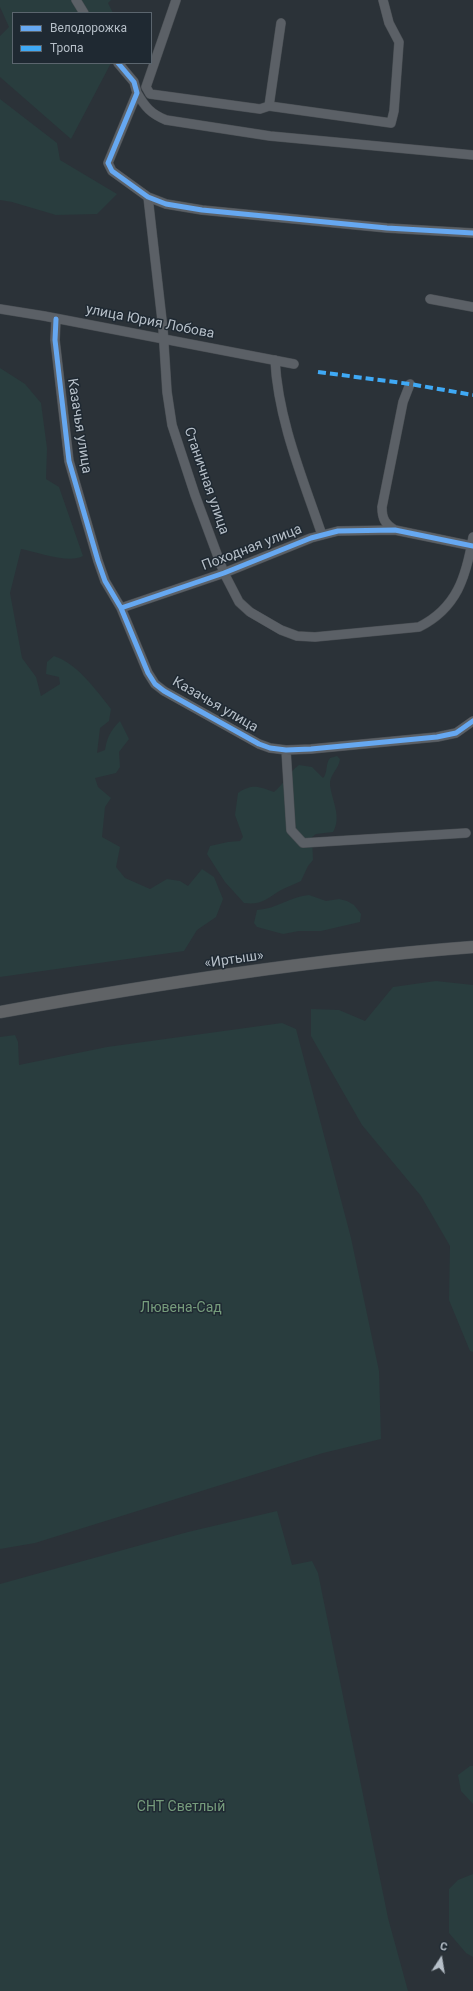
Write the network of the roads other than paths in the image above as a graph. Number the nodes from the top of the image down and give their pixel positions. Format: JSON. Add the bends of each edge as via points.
{"nodes":[{"id":1,"x":76,"y":0,"type":"edge"},
{"id":2,"x":176,"y":0,"type":"edge"},
{"id":3,"x":383,"y":0,"type":"edge"},
{"id":4,"x":83,"y":12,"type":"edge"},
{"id":5,"x":281,"y":23,"type":"dead end"},
{"id":6,"x":119,"y":64,"type":"edge"},
{"id":7,"x":137,"y":94,"type":"junction"},
{"id":8,"x":269,"y":106,"type":"junction"},
{"id":9,"x":473,"y":155,"type":"edge"},
{"id":10,"x":148,"y":197,"type":"junction"},
{"id":11,"x":473,"y":233,"type":"edge"},
{"id":12,"x":430,"y":299,"type":"dead end"},
{"id":13,"x":473,"y":307,"type":"edge"},
{"id":14,"x":0,"y":309,"type":"edge"},
{"id":15,"x":56,"y":319,"type":"junction"},
{"id":16,"x":164,"y":339,"type":"junction"},
{"id":17,"x":275,"y":360,"type":"junction"},
{"id":18,"x":294,"y":364,"type":"dead end"},
{"id":19,"x":410,"y":384,"type":"dead end"},
{"id":20,"x":394,"y":530,"type":"junction"},
{"id":21,"x":322,"y":535,"type":"junction"},
{"id":22,"x":472,"y":543,"type":"edge"},
{"id":23,"x":224,"y":573,"type":"junction"},
{"id":24,"x":121,"y":608,"type":"junction"},
{"id":25,"x":473,"y":721,"type":"edge"},
{"id":26,"x":286,"y":750,"type":"junction"},
{"id":27,"x":466,"y":833,"type":"dead end"},
{"id":28,"x":473,"y":947,"type":"edge"},
{"id":29,"x":0,"y":1012,"type":"edge"}],
"edges":[{"from":1,"to":4,"type":"street"},
{"from":2,"to":8,"type":"street","via":[[150,72],[146,87],[150,94],[260,109]]},
{"from":3,"to":8,"type":"street","via":[[389,23],[399,42],[391,123]]},
{"from":5,"to":8,"type":"street"},
{"from":6,"to":7,"type":"street","via":[[134,82]]},
{"from":7,"to":9,"type":"street","via":[[145,107],[166,120],[270,136]]},
{"from":7,"to":10,"type":"street","via":[[108,163],[112,171]]},
{"from":10,"to":11,"type":"street","via":[[166,204],[202,210],[387,228]]},
{"from":10,"to":16,"type":"street","name":"Станичная улица"},
{"from":12,"to":13,"type":"street"},
{"from":14,"to":15,"type":"street","name":"улица Юрия Лобова"},
{"from":15,"to":16,"type":"street","name":"улица Юрия Лобова"},
{"from":15,"to":24,"type":"street","name":"Казачья улица","via":[[55,340],[69,460],[105,581]]},
{"from":16,"to":17,"type":"street","name":"улица Юрия Лобова"},
{"from":16,"to":23,"type":"street","name":"Станичная улица","via":[[172,425]]},
{"from":17,"to":18,"type":"street","name":"улица Юрия Лобова"},
{"from":17,"to":21,"type":"street","via":[[284,415]]},
{"from":19,"to":20,"type":"street","via":[[403,402],[382,507],[382,516],[386,524]]},
{"from":20,"to":21,"type":"street","name":"Походная улица","via":[[338,531]]},
{"from":20,"to":22,"type":"street","name":"Походная улица"},
{"from":21,"to":23,"type":"street","name":"Походная улица"},
{"from":22,"to":23,"type":"street","name":"Станичная улица","via":[[463,578],[455,595],[432,620],[419,627],[315,637],[296,636],[250,612],[239,602]]},
{"from":23,"to":24,"type":"street","name":"Походная улица"},
{"from":24,"to":26,"type":"street","name":"Казачья улица","via":[[155,684],[259,744]]},
{"from":25,"to":26,"type":"street","name":"Казачья улица","via":[[456,733],[438,736]]},
{"from":26,"to":27,"type":"street","via":[[292,830],[303,843]]},
{"from":28,"to":29,"type":"highway","name":"«Иртыш»","via":[[228,976]]}]}
